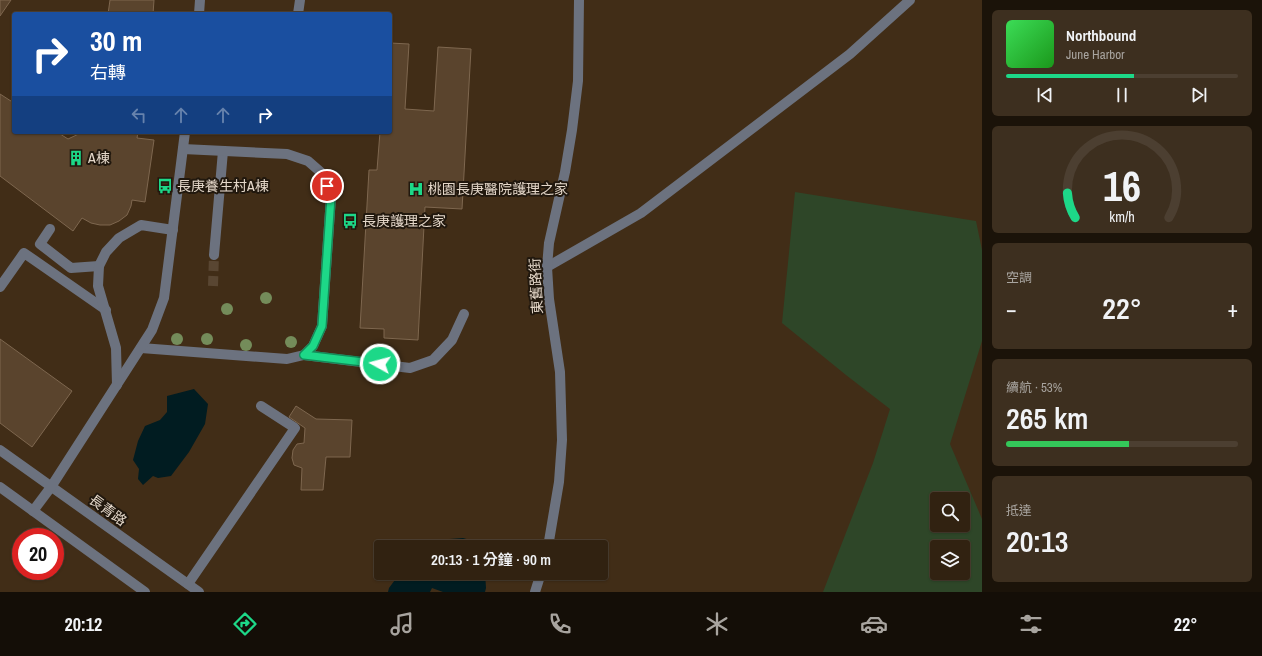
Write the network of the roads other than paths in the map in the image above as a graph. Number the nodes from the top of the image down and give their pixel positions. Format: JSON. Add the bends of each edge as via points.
{"nodes":[{"id":1,"x":200,"y":0,"type":"edge"},
{"id":2,"x":300,"y":0,"type":"edge"},
{"id":3,"x":579,"y":0,"type":"edge"},
{"id":4,"x":910,"y":0,"type":"edge"},
{"id":5,"x":199,"y":12,"type":"edge"},
{"id":6,"x":298,"y":12,"type":"edge"},
{"id":7,"x":185,"y":134,"type":"edge"},
{"id":8,"x":183,"y":149,"type":"junction"},
{"id":9,"x":222,"y":151,"type":"junction"},
{"id":10,"x":50,"y":229,"type":"dead end"},
{"id":11,"x":172,"y":230,"type":"junction"},
{"id":12,"x":214,"y":255,"type":"tunnel mouth"},
{"id":13,"x":100,"y":266,"type":"junction"},
{"id":14,"x":546,"y":267,"type":"junction"},
{"id":15,"x":0,"y":287,"type":"edge"},
{"id":16,"x":106,"y":310,"type":"junction"},
{"id":17,"x":464,"y":314,"type":"dead end"},
{"id":18,"x":141,"y":348,"type":"junction"},
{"id":19,"x":304,"y":355,"type":"junction"},
{"id":20,"x":117,"y":385,"type":"junction"},
{"id":21,"x":261,"y":406,"type":"dead end"},
{"id":22,"x":0,"y":450,"type":"edge"},
{"id":23,"x":0,"y":487,"type":"edge"},
{"id":24,"x":52,"y":487,"type":"junction"},
{"id":25,"x":33,"y":511,"type":"junction"},
{"id":26,"x":549,"y":540,"type":"edge"},
{"id":27,"x":539,"y":580,"type":"edge"},
{"id":28,"x":188,"y":584,"type":"junction"},
{"id":29,"x":145,"y":592,"type":"edge"},
{"id":30,"x":199,"y":592,"type":"edge"},
{"id":31,"x":535,"y":592,"type":"edge"}],
"edges":[{"from":1,"to":5,"type":"street"},
{"from":2,"to":6,"type":"street"},
{"from":3,"to":14,"type":"street","name":"東舊路街","via":[[578,81],[572,130]]},
{"from":4,"to":14,"type":"street","via":[[850,54],[640,213]]},
{"from":7,"to":8,"type":"street"},
{"from":8,"to":9,"type":"street"},
{"from":8,"to":11,"type":"street"},
{"from":9,"to":12,"type":"street"},
{"from":9,"to":19,"type":"street","via":[[287,154],[308,161],[324,175],[331,197],[322,326],[313,346]]},
{"from":10,"to":13,"type":"street","via":[[40,244],[71,268]]},
{"from":11,"to":13,"type":"street","via":[[141,225],[119,238],[106,252]]},
{"from":11,"to":18,"type":"street","via":[[164,298],[152,330]]},
{"from":13,"to":16,"type":"street","via":[[98,286]]},
{"from":14,"to":26,"type":"street","name":"東舊路街","via":[[560,372],[562,440],[559,482]]},
{"from":15,"to":16,"type":"street","via":[[24,253]]},
{"from":16,"to":20,"type":"street","via":[[116,348]]},
{"from":17,"to":19,"type":"street","via":[[452,340],[433,360],[410,368]]},
{"from":18,"to":19,"type":"street","via":[[287,359]]},
{"from":18,"to":20,"type":"street"},
{"from":20,"to":24,"type":"street"},
{"from":21,"to":28,"type":"street","via":[[294,428]]},
{"from":22,"to":24,"type":"street","name":"長青路"},
{"from":23,"to":25,"type":"street"},
{"from":24,"to":25,"type":"street"},
{"from":24,"to":28,"type":"street","name":"長青路"},
{"from":25,"to":29,"type":"street"},
{"from":27,"to":31,"type":"street"},
{"from":28,"to":30,"type":"street","name":"長青路"}]}
